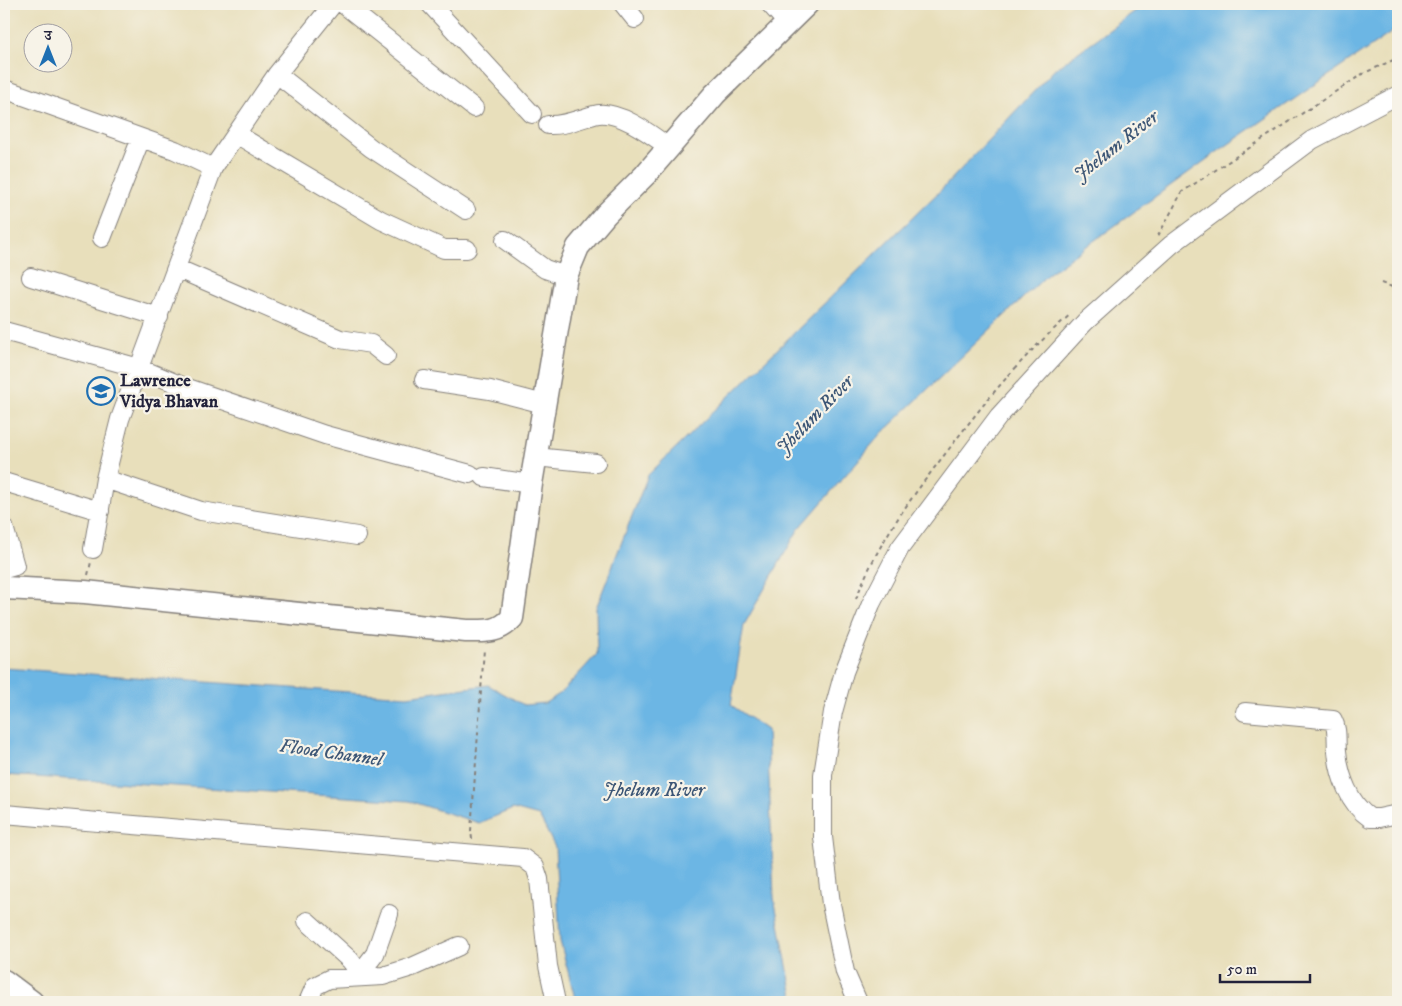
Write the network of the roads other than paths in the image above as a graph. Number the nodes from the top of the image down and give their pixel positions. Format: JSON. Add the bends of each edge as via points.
{"nodes":[{"id":1,"x":334,"y":4,"type":"edge"},
{"id":2,"x":343,"y":4,"type":"edge"},
{"id":3,"x":430,"y":4,"type":"edge"},
{"id":4,"x":623,"y":4,"type":"edge"},
{"id":5,"x":770,"y":4,"type":"edge"},
{"id":6,"x":807,"y":4,"type":"edge"},
{"id":7,"x":635,"y":19,"type":"dead end"},
{"id":8,"x":788,"y":24,"type":"junction"},
{"id":9,"x":277,"y":74,"type":"junction"},
{"id":10,"x":4,"y":89,"type":"edge"},
{"id":11,"x":1398,"y":95,"type":"edge"},
{"id":12,"x":474,"y":108,"type":"dead end"},
{"id":13,"x":532,"y":114,"type":"dead end"},
{"id":14,"x":548,"y":126,"type":"dead end"},
{"id":15,"x":236,"y":134,"type":"junction"},
{"id":16,"x":141,"y":138,"type":"junction"},
{"id":17,"x":668,"y":147,"type":"junction"},
{"id":18,"x":213,"y":168,"type":"junction"},
{"id":19,"x":466,"y":210,"type":"dead end"},
{"id":20,"x":102,"y":238,"type":"dead end"},
{"id":21,"x":504,"y":240,"type":"dead end"},
{"id":22,"x":467,"y":249,"type":"dead end"},
{"id":23,"x":176,"y":268,"type":"junction"},
{"id":24,"x":566,"y":276,"type":"junction"},
{"id":25,"x":32,"y":277,"type":"dead end"},
{"id":26,"x":159,"y":317,"type":"junction"},
{"id":27,"x":4,"y":332,"type":"edge"},
{"id":28,"x":386,"y":356,"type":"dead end"},
{"id":29,"x":139,"y":368,"type":"junction"},
{"id":30,"x":424,"y":380,"type":"dead end"},
{"id":31,"x":544,"y":404,"type":"junction"},
{"id":32,"x":536,"y":457,"type":"junction"},
{"id":33,"x":596,"y":463,"type":"dead end"},
{"id":34,"x":105,"y":479,"type":"junction"},
{"id":35,"x":4,"y":482,"type":"edge"},
{"id":36,"x":531,"y":484,"type":"junction"},
{"id":37,"x":100,"y":511,"type":"junction"},
{"id":38,"x":4,"y":527,"type":"edge"},
{"id":39,"x":357,"y":536,"type":"dead end"},
{"id":40,"x":93,"y":549,"type":"road end"},
{"id":41,"x":4,"y":569,"type":"edge"},
{"id":42,"x":4,"y":588,"type":"edge"},
{"id":43,"x":1245,"y":712,"type":"dead end"},
{"id":44,"x":4,"y":814,"type":"edge"},
{"id":45,"x":1398,"y":814,"type":"edge"},
{"id":46,"x":389,"y":914,"type":"dead end"},
{"id":47,"x":307,"y":921,"type":"dead end"},
{"id":48,"x":459,"y":946,"type":"dead end"},
{"id":49,"x":362,"y":975,"type":"junction"},
{"id":50,"x":4,"y":981,"type":"edge"},
{"id":51,"x":32,"y":1002,"type":"edge"},
{"id":52,"x":308,"y":1002,"type":"edge"},
{"id":53,"x":556,"y":1002,"type":"edge"},
{"id":54,"x":858,"y":1002,"type":"edge"}],
"edges":[{"from":1,"to":9,"type":"street"},
{"from":2,"to":12,"type":"street"},
{"from":3,"to":13,"type":"street"},
{"from":4,"to":7,"type":"street"},
{"from":5,"to":8,"type":"street"},
{"from":6,"to":8,"type":"main road"},
{"from":8,"to":17,"type":"main road","via":[[714,94]]},
{"from":9,"to":15,"type":"street"},
{"from":9,"to":19,"type":"street","via":[[371,148]]},
{"from":10,"to":16,"type":"street"},
{"from":11,"to":54,"type":"street","via":[[1312,140],[1171,245],[1085,322],[999,416],[900,548],[860,630],[844,672],[833,712],[823,775],[823,837],[832,904],[845,972]]},
{"from":14,"to":17,"type":"street","via":[[564,125],[594,114],[610,114],[649,132]]},
{"from":15,"to":18,"type":"street"},
{"from":15,"to":22,"type":"street","via":[[382,220],[444,249]]},
{"from":16,"to":18,"type":"street"},
{"from":16,"to":20,"type":"street"},
{"from":17,"to":24,"type":"main road","via":[[578,247]]},
{"from":18,"to":23,"type":"street"},
{"from":21,"to":24,"type":"street","via":[[545,269]]},
{"from":23,"to":26,"type":"street"},
{"from":23,"to":28,"type":"street","via":[[340,339],[371,344]]},
{"from":24,"to":31,"type":"main road"},
{"from":25,"to":26,"type":"street"},
{"from":26,"to":29,"type":"street"},
{"from":27,"to":29,"type":"street"},
{"from":29,"to":34,"type":"street","via":[[120,419]]},
{"from":29,"to":36,"type":"street","via":[[325,435],[477,476]]},
{"from":30,"to":31,"type":"street","via":[[490,390]]},
{"from":31,"to":32,"type":"main road"},
{"from":32,"to":33,"type":"street"},
{"from":32,"to":36,"type":"main road"},
{"from":34,"to":37,"type":"street"},
{"from":34,"to":39,"type":"street","via":[[200,511]]},
{"from":35,"to":37,"type":"street"},
{"from":36,"to":42,"type":"main road","via":[[512,618],[503,627],[485,631],[85,592]]},
{"from":37,"to":40,"type":"street"},
{"from":38,"to":41,"type":"street","via":[[16,566]]},
{"from":43,"to":45,"type":"street","via":[[1333,720],[1339,772],[1349,794],[1370,818]]},
{"from":44,"to":53,"type":"street","via":[[523,858],[535,867],[540,879],[548,966]]},
{"from":46,"to":49,"type":"street","via":[[375,954]]},
{"from":47,"to":49,"type":"street"},
{"from":48,"to":49,"type":"street","via":[[384,976]]},
{"from":49,"to":52,"type":"street","via":[[321,982],[311,991]]},
{"from":50,"to":51,"type":"main road"}]}
